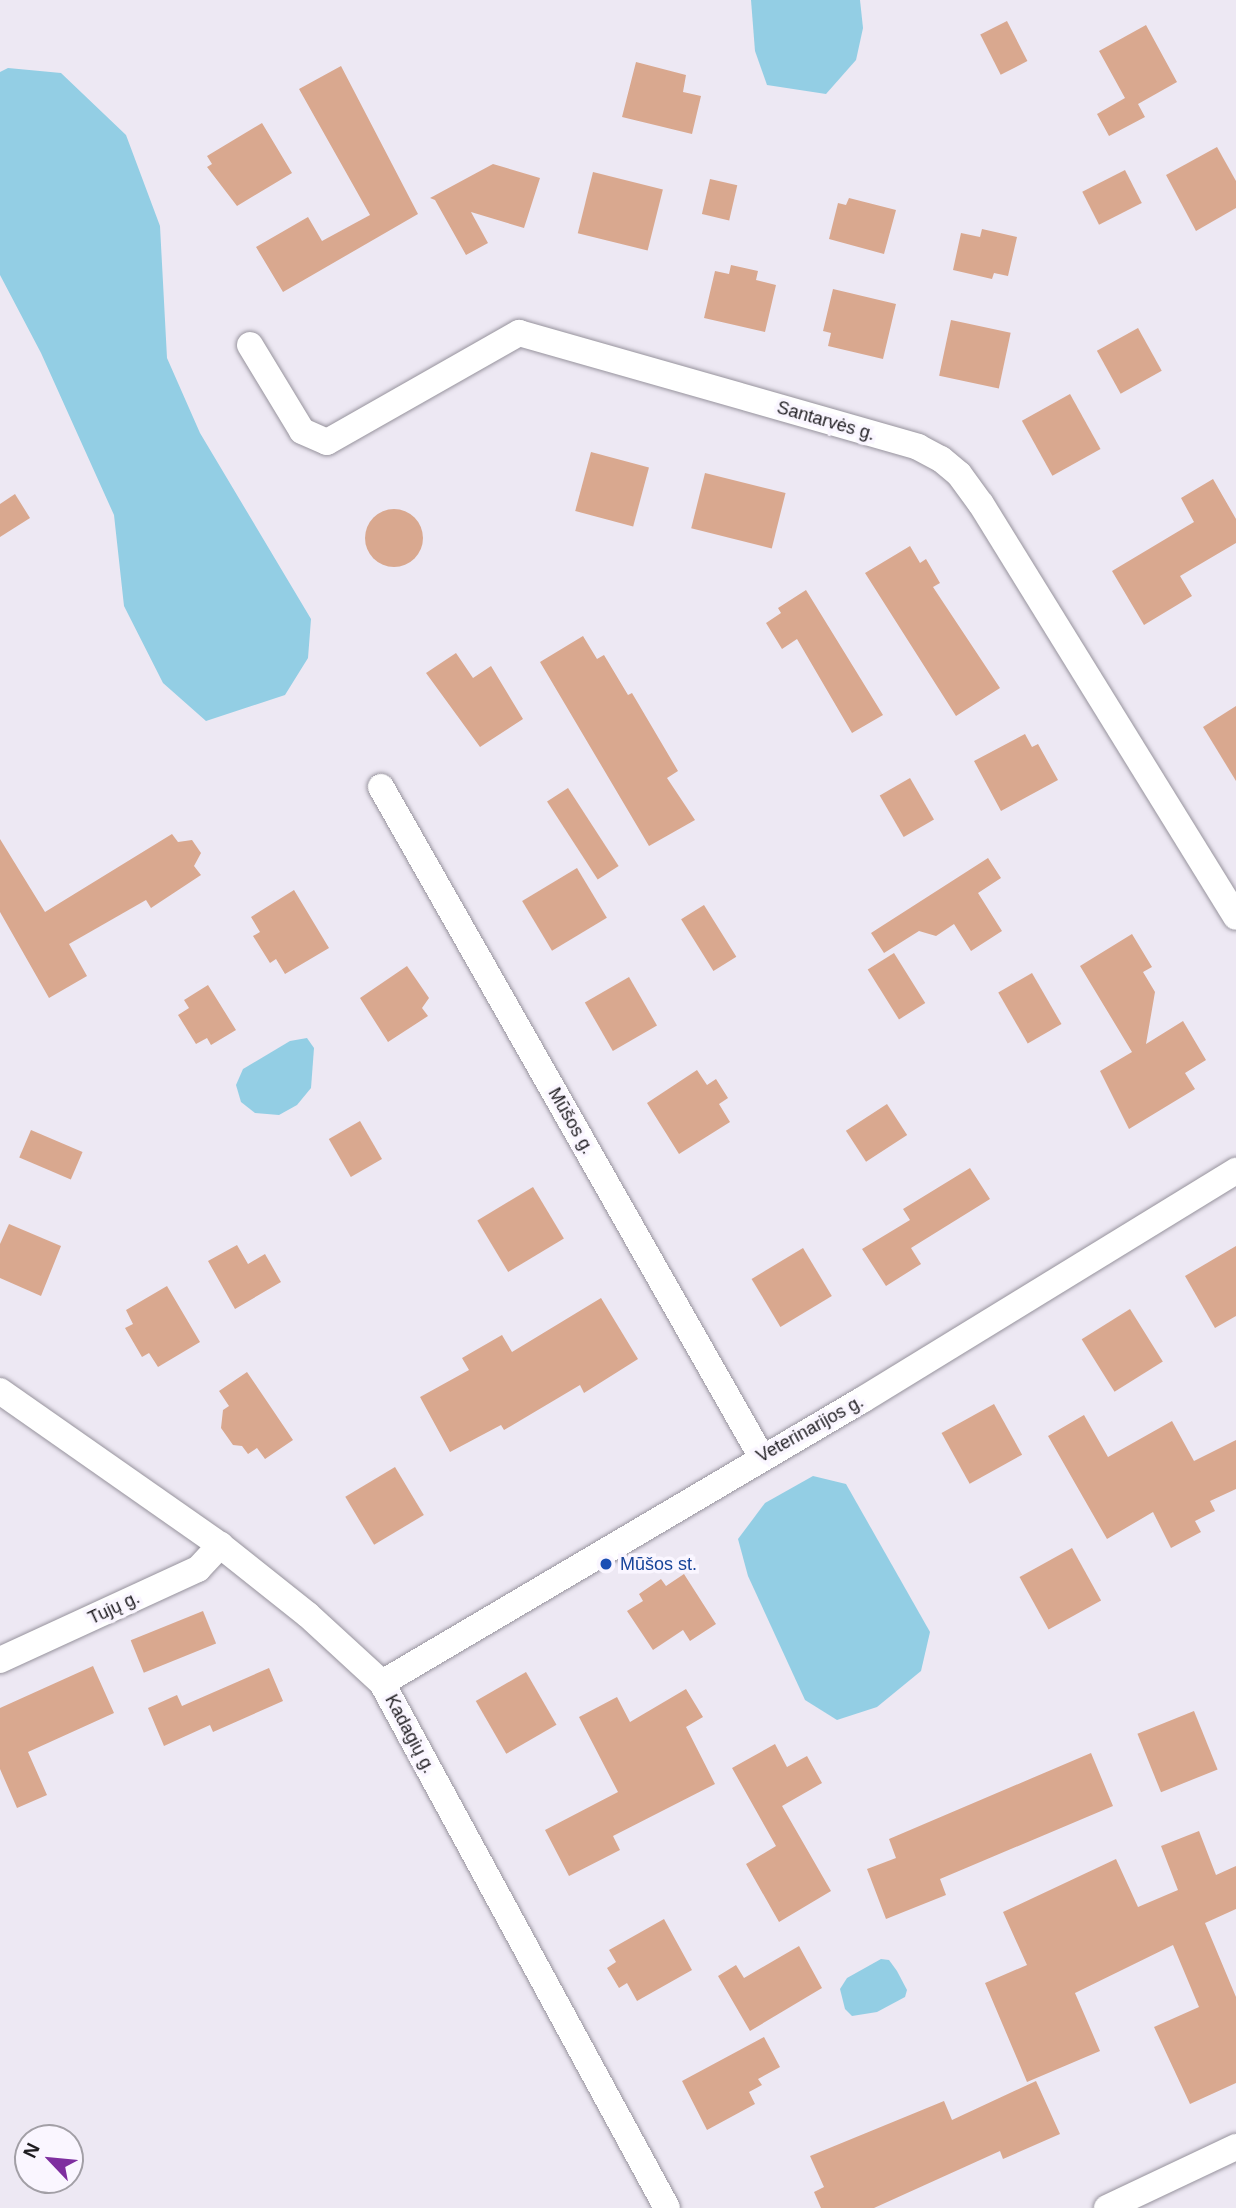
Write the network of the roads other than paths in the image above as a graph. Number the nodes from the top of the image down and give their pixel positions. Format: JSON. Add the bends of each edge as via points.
{"nodes":[{"id":1,"x":250,"y":345,"type":"dead end"},
{"id":2,"x":381,"y":787,"type":"dead end"},
{"id":3,"x":1236,"y":917,"type":"edge"},
{"id":4,"x":1236,"y":1171,"type":"edge"},
{"id":5,"x":0,"y":1391,"type":"edge"},
{"id":6,"x":761,"y":1456,"type":"junction"},
{"id":7,"x":220,"y":1545,"type":"junction"},
{"id":8,"x":0,"y":1660,"type":"edge"},
{"id":9,"x":382,"y":1683,"type":"junction"},
{"id":10,"x":1236,"y":2147,"type":"edge"},
{"id":11,"x":667,"y":2208,"type":"edge"},
{"id":12,"x":1107,"y":2208,"type":"edge"}],
"edges":[{"from":1,"to":3,"type":"street","name":"Santarvės g.","via":[[302,431],[327,442],[519,333],[918,447],[941,459],[981,504]]},
{"from":2,"to":6,"type":"street","name":"Mūšos g."},
{"from":4,"to":6,"type":"street","name":"Veterinarijos g.","via":[[862,1400]]},
{"from":5,"to":7,"type":"street","name":"Kadagių g."},
{"from":6,"to":9,"type":"street","name":"Veterinarijos g."},
{"from":7,"to":8,"type":"street","name":"Tujų g.","via":[[198,1569]]},
{"from":7,"to":9,"type":"street","name":"Kadagių g.","via":[[308,1615]]},
{"from":9,"to":11,"type":"street","name":"Kadagių g."},
{"from":10,"to":12,"type":"street"}]}
